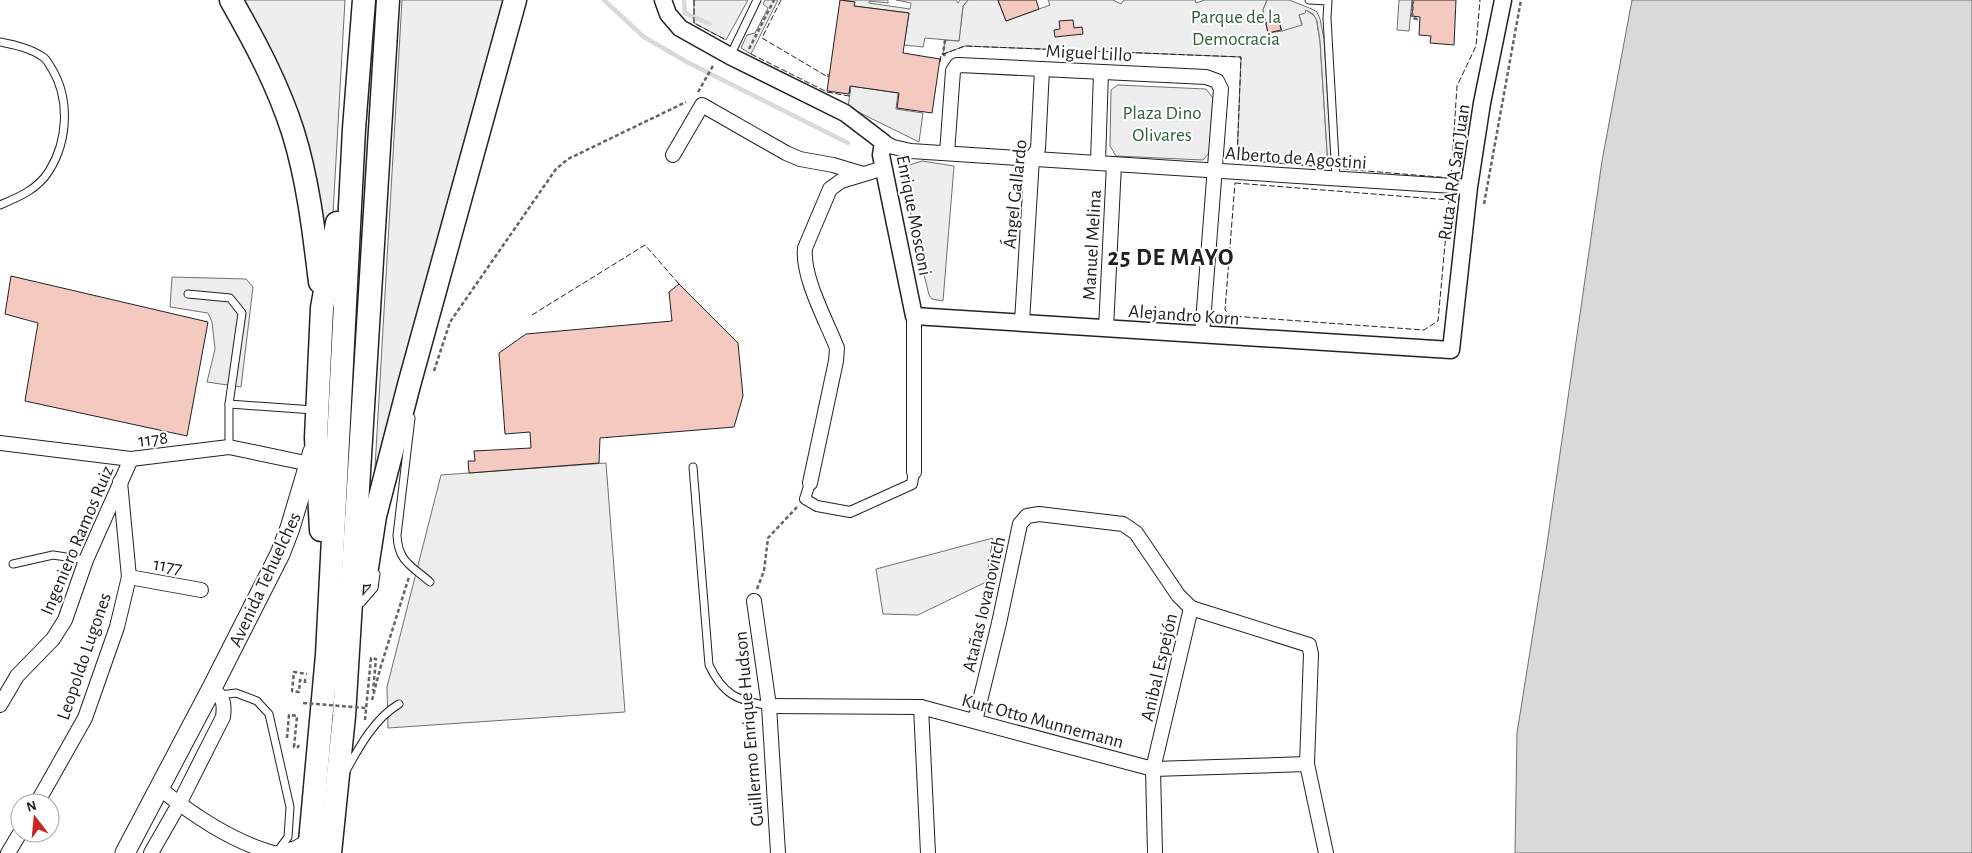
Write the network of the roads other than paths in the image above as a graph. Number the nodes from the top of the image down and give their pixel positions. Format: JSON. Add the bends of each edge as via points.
{"nodes":[{"id":1,"x":231,"y":0,"type":"edge"},
{"id":2,"x":364,"y":0,"type":"edge"},
{"id":3,"x":388,"y":0,"type":"edge"},
{"id":4,"x":515,"y":0,"type":"edge"},
{"id":5,"x":663,"y":0,"type":"edge"},
{"id":6,"x":757,"y":0,"type":"edge"},
{"id":7,"x":1309,"y":0,"type":"edge"},
{"id":8,"x":1503,"y":0,"type":"edge"},
{"id":9,"x":0,"y":42,"type":"edge"},
{"id":10,"x":723,"y":60,"type":"junction"},
{"id":11,"x":1042,"y":69,"type":"junction"},
{"id":12,"x":1101,"y":72,"type":"junction"},
{"id":13,"x":354,"y":129,"type":"junction"},
{"id":14,"x":883,"y":142,"type":"junction"},
{"id":15,"x":947,"y":153,"type":"junction"},
{"id":16,"x":673,"y":155,"type":"dead end"},
{"id":17,"x":1032,"y":158,"type":"junction"},
{"id":18,"x":1098,"y":162,"type":"junction"},
{"id":19,"x":1114,"y":164,"type":"junction"},
{"id":20,"x":884,"y":168,"type":"junction"},
{"id":21,"x":1216,"y":170,"type":"junction"},
{"id":22,"x":864,"y":174,"type":"junction"},
{"id":23,"x":1336,"y":178,"type":"junction"},
{"id":24,"x":1469,"y":187,"type":"junction"},
{"id":25,"x":0,"y":205,"type":"edge"},
{"id":26,"x":188,"y":294,"type":"dead end"},
{"id":27,"x":322,"y":308,"type":"junction"},
{"id":28,"x":914,"y":316,"type":"junction"},
{"id":29,"x":1022,"y":322,"type":"junction"},
{"id":30,"x":1106,"y":328,"type":"junction"},
{"id":31,"x":1202,"y":335,"type":"junction"},
{"id":32,"x":420,"y":346,"type":"junction"},
{"id":33,"x":1450,"y":350,"type":"joint"},
{"id":34,"x":413,"y":402,"type":"dead end"},
{"id":35,"x":229,"y":404,"type":"junction"},
{"id":36,"x":318,"y":410,"type":"junction"},
{"id":37,"x":412,"y":412,"type":"dead end"},
{"id":38,"x":316,"y":438,"type":"junction"},
{"id":39,"x":0,"y":443,"type":"edge"},
{"id":40,"x":228,"y":447,"type":"junction"},
{"id":41,"x":130,"y":459,"type":"junction"},
{"id":42,"x":310,"y":464,"type":"junction"},
{"id":43,"x":693,"y":467,"type":"dead end"},
{"id":44,"x":914,"y":472,"type":"joint"},
{"id":45,"x":120,"y":482,"type":"junction"},
{"id":46,"x":810,"y":483,"type":"joint"},
{"id":47,"x":86,"y":560,"type":"junction"},
{"id":48,"x":378,"y":563,"type":"dead end"},
{"id":49,"x":13,"y":564,"type":"dead end"},
{"id":50,"x":129,"y":577,"type":"junction"},
{"id":51,"x":430,"y":582,"type":"dead end"},
{"id":52,"x":201,"y":590,"type":"dead end"},
{"id":53,"x":754,"y":601,"type":"road end"},
{"id":54,"x":361,"y":603,"type":"junction"},
{"id":55,"x":1191,"y":608,"type":"junction"},
{"id":56,"x":326,"y":665,"type":"junction"},
{"id":57,"x":216,"y":692,"type":"junction"},
{"id":58,"x":399,"y":704,"type":"dead end"},
{"id":59,"x":0,"y":705,"type":"edge"},
{"id":60,"x":769,"y":706,"type":"junction"},
{"id":61,"x":921,"y":708,"type":"junction"},
{"id":62,"x":344,"y":716,"type":"junction"},
{"id":63,"x":975,"y":721,"type":"junction"},
{"id":64,"x":1307,"y":764,"type":"junction"},
{"id":65,"x":1153,"y":769,"type":"junction"},
{"id":66,"x":159,"y":788,"type":"junction"},
{"id":67,"x":337,"y":789,"type":"junction"},
{"id":68,"x":43,"y":793,"type":"edge"},
{"id":69,"x":179,"y":804,"type":"junction"},
{"id":70,"x":325,"y":847,"type":"edge"},
{"id":71,"x":125,"y":853,"type":"edge"},
{"id":72,"x":151,"y":853,"type":"edge"},
{"id":73,"x":276,"y":853,"type":"edge"},
{"id":74,"x":778,"y":853,"type":"edge"},
{"id":75,"x":928,"y":853,"type":"edge"},
{"id":76,"x":1155,"y":853,"type":"edge"},
{"id":77,"x":1326,"y":853,"type":"edge"}],
"edges":[{"from":1,"to":27,"type":"highway","via":[[272,77],[293,131],[309,199]]},
{"from":2,"to":13,"type":"highway"},
{"from":3,"to":62,"type":"highway"},
{"from":4,"to":32,"type":"highway"},
{"from":5,"to":10,"type":"street","name":"Enrique Mosconi","via":[[668,14],[680,28]]},
{"from":6,"to":10,"type":"lane"},
{"from":7,"to":23,"type":"lane","via":[[1328,1]]},
{"from":8,"to":24,"type":"street","name":"Ruta ARA San Juan"},
{"from":9,"to":25,"type":"lane","via":[[25,47],[45,58],[59,80],[65,109],[62,142],[49,171],[28,194]]},
{"from":10,"to":14,"type":"street","name":"Enrique Mosconi","via":[[845,113]]},
{"from":11,"to":12,"type":"street","name":"Miguel Lillo"},
{"from":11,"to":15,"type":"street","name":"Miguel Lillo","via":[[959,65],[953,71]]},
{"from":11,"to":17,"type":"street","name":"Ángel Gallardo","via":[[1038,149]]},
{"from":12,"to":18,"type":"street","name":"Manuel Melina"},
{"from":12,"to":21,"type":"street","name":"Miguel Lillo","via":[[1206,77],[1217,81],[1221,89]]},
{"from":13,"to":27,"type":"highway"},
{"from":13,"to":56,"type":"highway"},
{"from":14,"to":15,"type":"street","name":"Alberto de Agostini","via":[[911,151]]},
{"from":14,"to":20,"type":"street","name":"Enrique Mosconi"},
{"from":15,"to":17,"type":"street","name":"Alberto de Agostini"},
{"from":16,"to":22,"type":"street","via":[[695,102],[800,159]]},
{"from":17,"to":18,"type":"street","name":"Alberto de Agostini"},
{"from":17,"to":29,"type":"street","name":"Ángel Gallardo"},
{"from":18,"to":19,"type":"street","name":"Alberto de Agostini"},
{"from":19,"to":21,"type":"street","name":"Alberto de Agostini"},
{"from":19,"to":30,"type":"street","name":"Manuel Melina"},
{"from":20,"to":22,"type":"street"},
{"from":20,"to":28,"type":"street","name":"Enrique Mosconi"},
{"from":21,"to":23,"type":"street","name":"Alberto de Agostini"},
{"from":21,"to":31,"type":"street"},
{"from":22,"to":46,"type":"street","via":[[841,181],[830,189],[805,248],[807,274],[837,348]]},
{"from":23,"to":24,"type":"street","name":"Alberto de Agostini"},
{"from":24,"to":33,"type":"street","name":"Ruta ARA San Juan"},
{"from":26,"to":35,"type":"lane","via":[[230,298],[242,313]]},
{"from":27,"to":36,"type":"highway"},
{"from":28,"to":29,"type":"street","name":"Alejandro Korn"},
{"from":28,"to":44,"type":"street","name":"Enrique Mosconi"},
{"from":29,"to":30,"type":"street","name":"Alejandro Korn"},
{"from":30,"to":31,"type":"street","name":"Alejandro Korn"},
{"from":31,"to":33,"type":"street","name":"Alejandro Korn"},
{"from":32,"to":34,"type":"lane"},
{"from":32,"to":54,"type":"highway"},
{"from":35,"to":36,"type":"lane"},
{"from":35,"to":40,"type":"lane"},
{"from":36,"to":38,"type":"highway"},
{"from":37,"to":51,"type":"lane","via":[[397,549],[405,563]]},
{"from":38,"to":42,"type":"main road","name":"Avenida Tehuelches"},
{"from":38,"to":56,"type":"highway"},
{"from":39,"to":41,"type":"street","name":"1178"},
{"from":40,"to":41,"type":"street","name":"1178"},
{"from":40,"to":42,"type":"street","name":"1178"},
{"from":41,"to":45,"type":"street","name":"Ingeniero Ramos Ruiz"},
{"from":42,"to":57,"type":"main road","name":"Avenida Tehuelches","via":[[280,554]]},
{"from":43,"to":60,"type":"lane","via":[[709,665],[716,680],[728,693],[744,701]]},
{"from":44,"to":46,"type":"street","via":[[912,484],[850,512],[817,506],[805,499]]},
{"from":45,"to":47,"type":"street","name":"Ingeniero Ramos Ruiz"},
{"from":45,"to":50,"type":"street","name":"Leopoldo Lugones"},
{"from":47,"to":49,"type":"lane","via":[[53,555]]},
{"from":47,"to":59,"type":"street","name":"Ingeniero Ramos Ruiz","via":[[64,620],[53,639],[17,676]]},
{"from":48,"to":54,"type":"lane","via":[[374,588]]},
{"from":50,"to":52,"type":"street","name":"1177"},
{"from":50,"to":68,"type":"street","name":"Leopoldo Lugones","via":[[117,627],[85,718]]},
{"from":53,"to":60,"type":"street","name":"Guillermo Enrique Hudson"},
{"from":54,"to":62,"type":"highway"},
{"from":55,"to":63,"type":"street","name":"Atañas Iovanovitch","via":[[1178,595],[1136,533],[1123,524],[1039,514],[1027,516],[1020,524]]},
{"from":55,"to":64,"type":"street","via":[[1309,645]]},
{"from":55,"to":65,"type":"street","name":"Anibal Espejón"},
{"from":56,"to":70,"type":"highway"},
{"from":57,"to":66,"type":"main road","name":"Avenida Tehuelches"},
{"from":57,"to":69,"type":"street","via":[[225,705],[223,717]]},
{"from":57,"to":73,"type":"lane","via":[[236,693],[257,701],[269,714],[290,807],[288,837]]},
{"from":58,"to":67,"type":"lane","via":[[387,712],[357,750]]},
{"from":60,"to":61,"type":"street","name":"Kurt Otto Munnemann"},
{"from":60,"to":74,"type":"street","name":"Guillermo Enrique Hudson"},
{"from":61,"to":63,"type":"street","name":"Kurt Otto Munnemann"},
{"from":61,"to":75,"type":"street"},
{"from":62,"to":67,"type":"highway"},
{"from":63,"to":65,"type":"street","name":"Kurt Otto Munnemann"},
{"from":64,"to":65,"type":"street","name":"Kurt Otto Munnemann"},
{"from":64,"to":77,"type":"street"},
{"from":65,"to":76,"type":"street","name":"Anibal Espejón"},
{"from":66,"to":69,"type":"street"},
{"from":66,"to":71,"type":"main road","name":"Avenida Tehuelches"},
{"from":67,"to":70,"type":"highway"},
{"from":69,"to":72,"type":"street"},
{"from":69,"to":73,"type":"street","via":[[215,828],[258,849]]},
{"from":70,"to":73,"type":"street","via":[[296,848]]}]}
